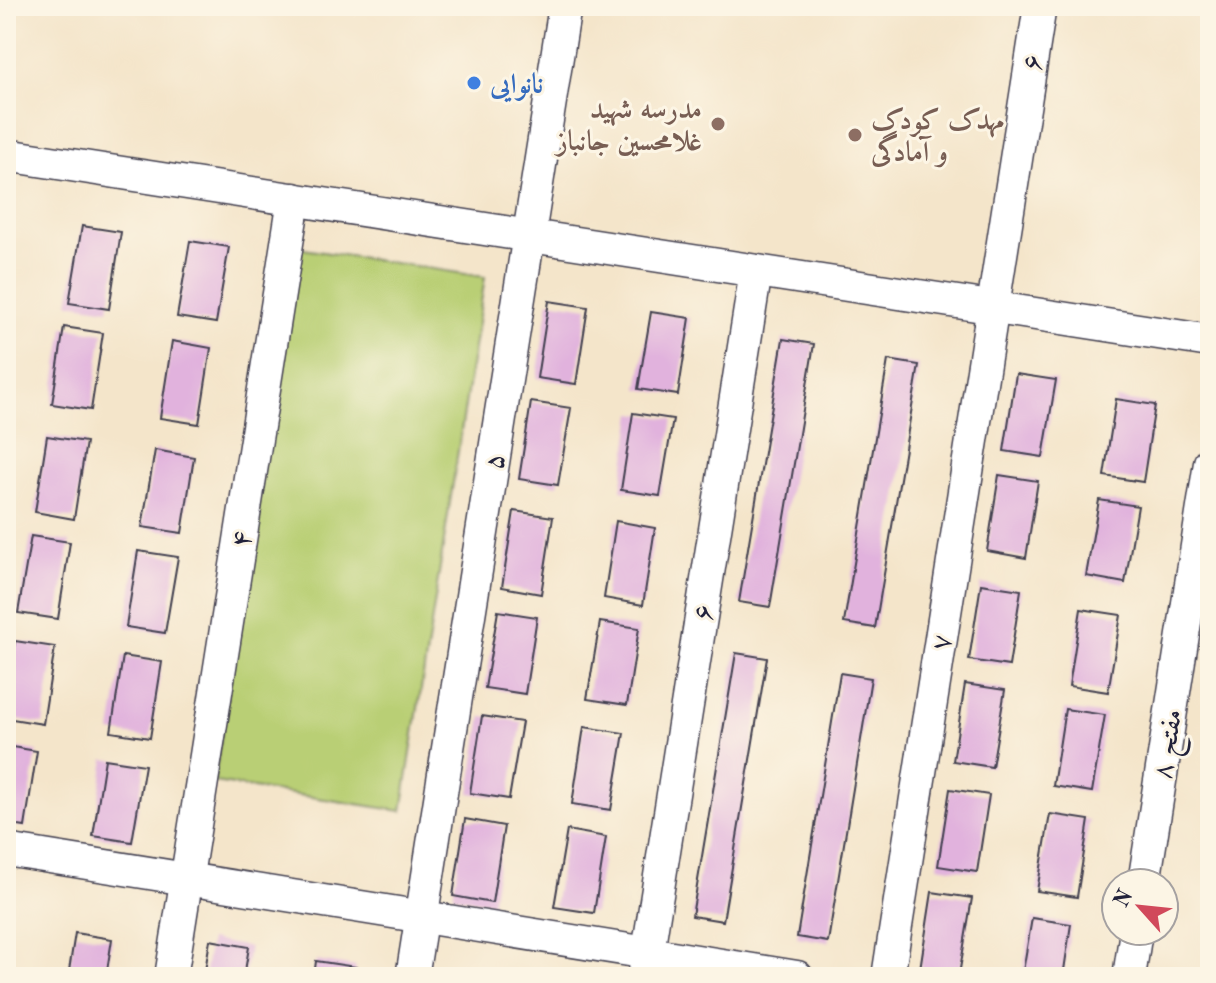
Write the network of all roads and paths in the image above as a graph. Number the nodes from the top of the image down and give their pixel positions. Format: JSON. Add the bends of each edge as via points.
{"nodes":[{"id":1,"x":565,"y":6,"type":"edge"},
{"id":2,"x":1040,"y":6,"type":"edge"},
{"id":3,"x":6,"y":155,"type":"edge"},
{"id":4,"x":294,"y":199,"type":"junction"},
{"id":5,"x":528,"y":236,"type":"junction"},
{"id":6,"x":756,"y":271,"type":"junction"},
{"id":7,"x":992,"y":307,"type":"junction"},
{"id":8,"x":1210,"y":341,"type":"edge"},
{"id":9,"x":1210,"y":463,"type":"edge"},
{"id":10,"x":6,"y":850,"type":"edge"},
{"id":11,"x":1147,"y":867,"type":"edge"},
{"id":12,"x":186,"y":879,"type":"junction"},
{"id":13,"x":422,"y":917,"type":"junction"},
{"id":14,"x":1134,"y":947,"type":"edge"},
{"id":15,"x":646,"y":965,"type":"edge"},
{"id":16,"x":171,"y":977,"type":"edge"},
{"id":17,"x":412,"y":977,"type":"edge"},
{"id":18,"x":797,"y":977,"type":"edge"},
{"id":19,"x":888,"y":977,"type":"edge"},
{"id":20,"x":1129,"y":977,"type":"edge"}],
"edges":[{"from":1,"to":5,"type":"street","name":"۵"},
{"from":2,"to":7,"type":"street","name":"۶"},
{"from":3,"to":4,"type":"street"},
{"from":4,"to":5,"type":"street"},
{"from":4,"to":12,"type":"street","name":"۴"},
{"from":5,"to":6,"type":"street"},
{"from":5,"to":13,"type":"street","name":"۵"},
{"from":6,"to":7,"type":"street"},
{"from":6,"to":15,"type":"street","name":"۶"},
{"from":7,"to":8,"type":"street"},
{"from":7,"to":19,"type":"street","name":"۷"},
{"from":9,"to":11,"type":"street","name":"۸ مفتح"},
{"from":10,"to":12,"type":"street"},
{"from":12,"to":13,"type":"street"},
{"from":12,"to":16,"type":"street"},
{"from":13,"to":15,"type":"street"},
{"from":13,"to":17,"type":"street"},
{"from":14,"to":20,"type":"street"},
{"from":15,"to":18,"type":"street"}]}
